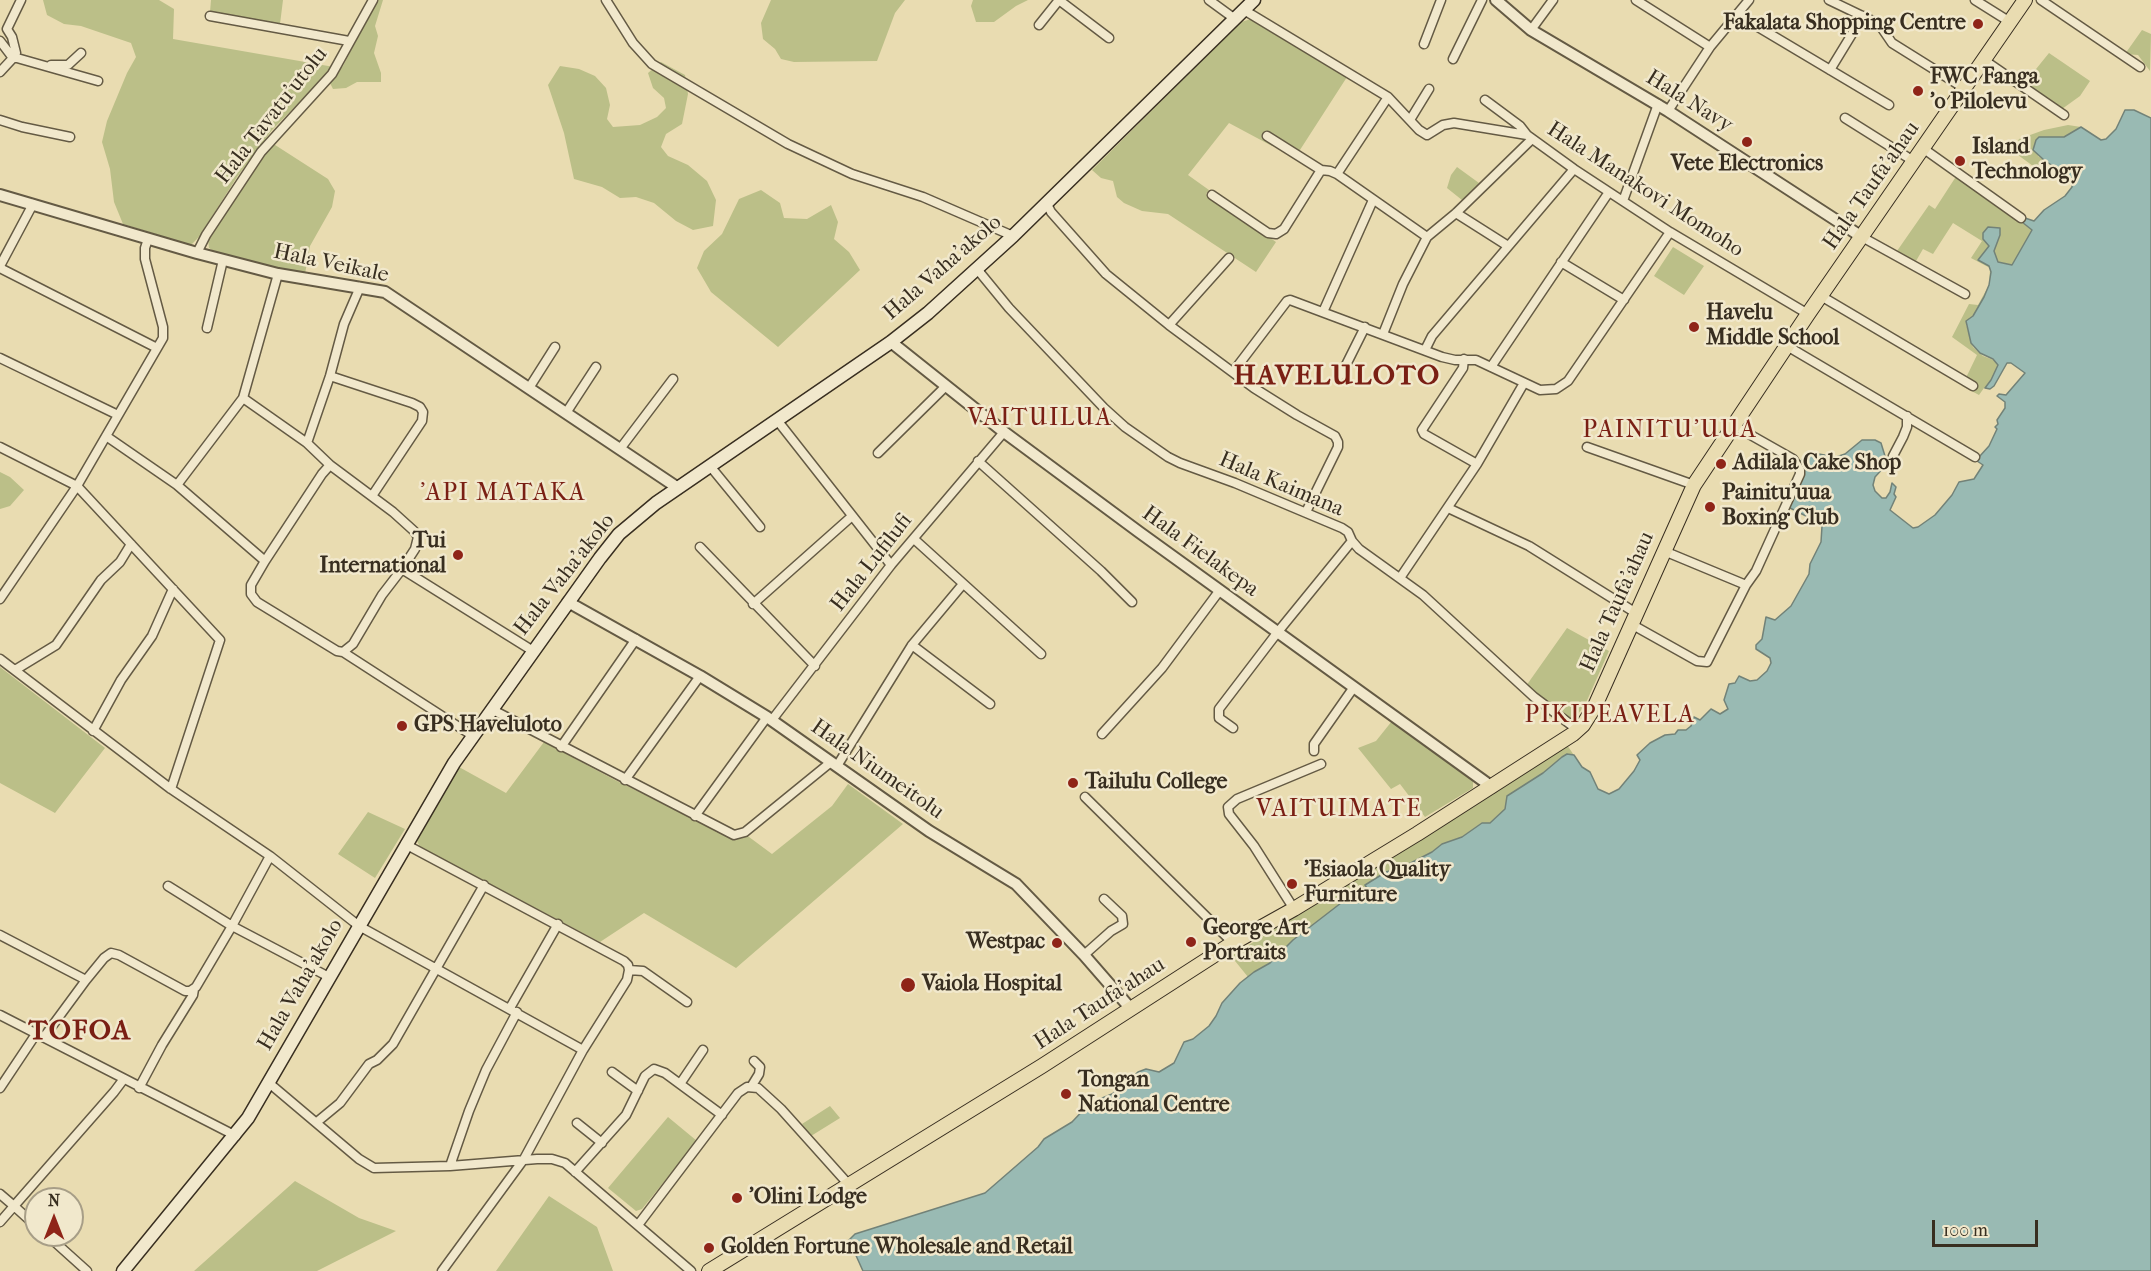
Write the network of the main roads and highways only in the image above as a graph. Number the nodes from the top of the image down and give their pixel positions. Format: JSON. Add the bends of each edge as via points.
{"nodes":[{"id":1,"x":1254,"y":0,"type":"edge"},
{"id":2,"x":2025,"y":0,"type":"edge"},
{"id":3,"x":123,"y":1271,"type":"edge"},
{"id":4,"x":709,"y":1271,"type":"edge"}],
"edges":[{"from":1,"to":3,"type":"main road","name":"Hala Vaha'akolo","via":[[1047,204],[928,313],[636,518],[619,534],[454,763],[236,1136]]},
{"from":2,"to":4,"type":"main road","name":"Hala Taufa'ahau","via":[[1694,485],[1589,717],[1578,730],[1491,788],[1233,943]]}]}
